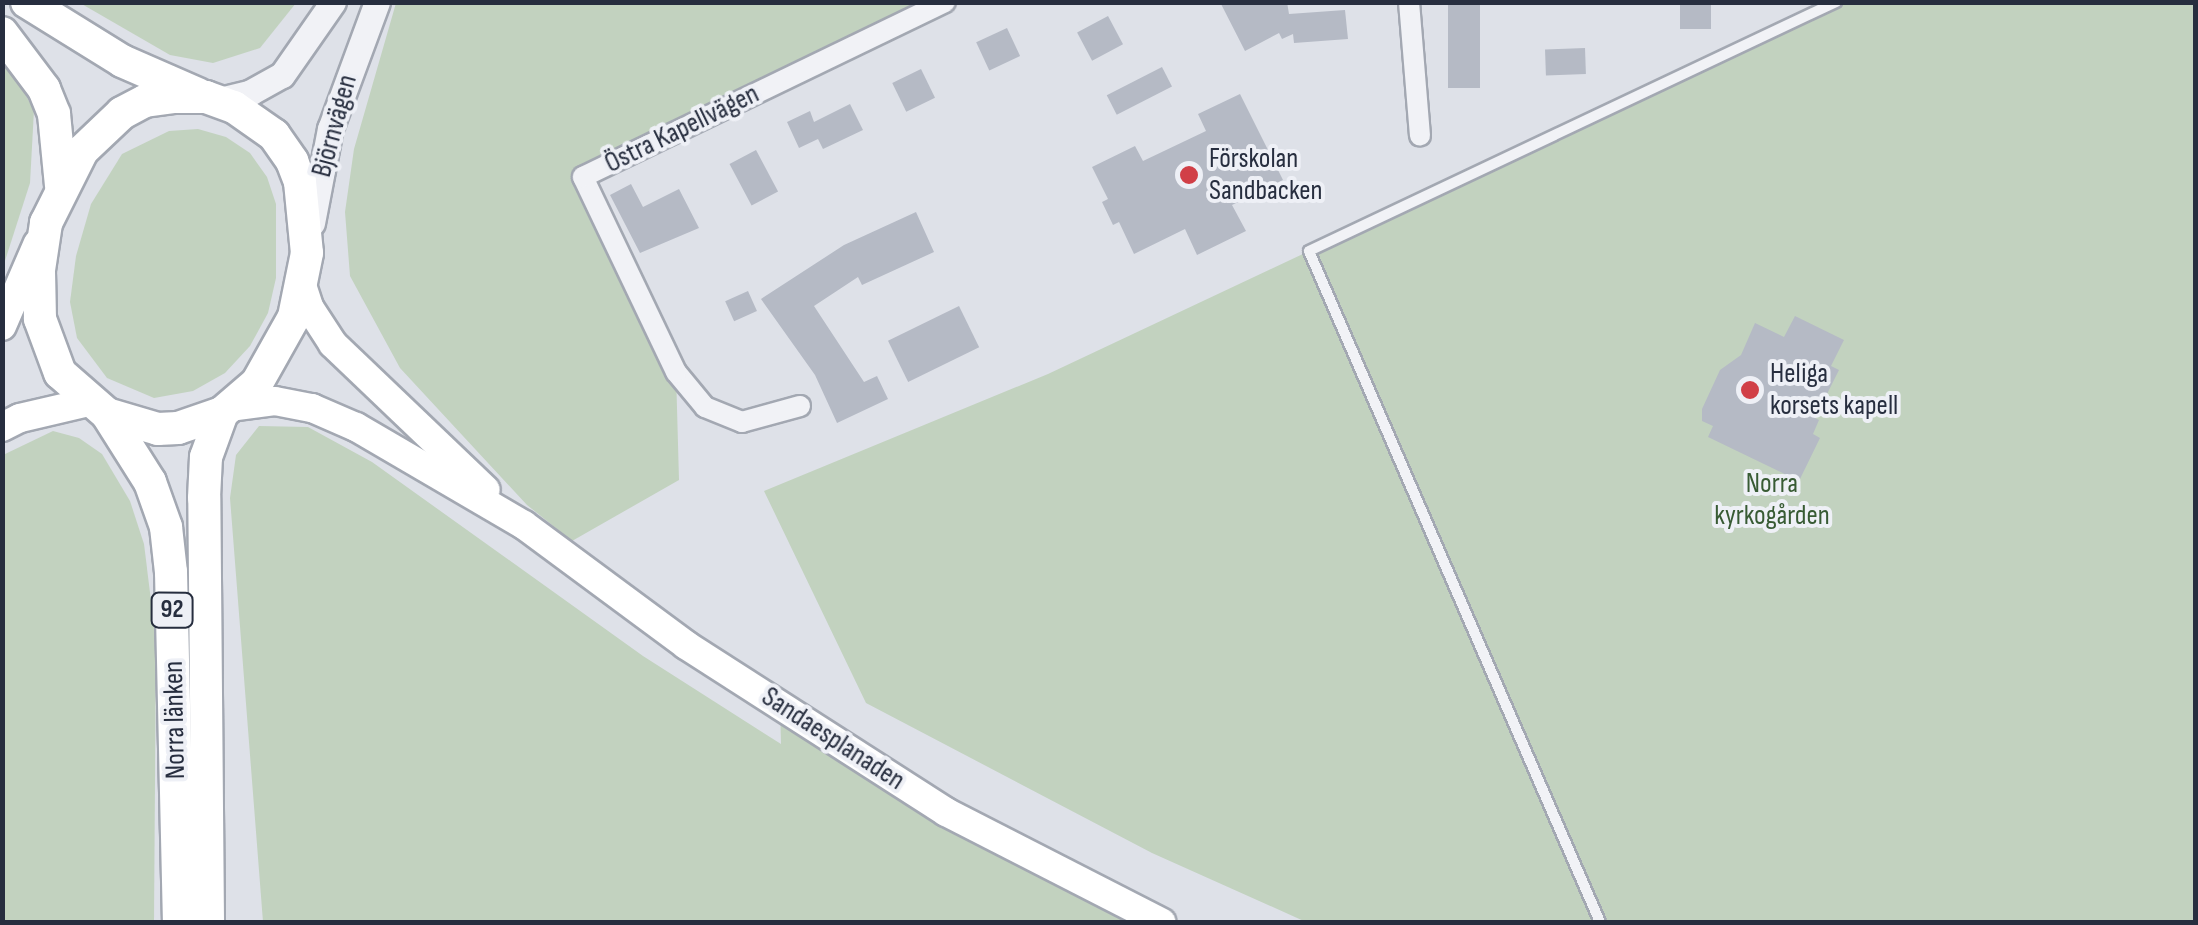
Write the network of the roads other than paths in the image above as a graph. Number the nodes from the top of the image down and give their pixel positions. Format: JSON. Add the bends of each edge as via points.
{"nodes":[{"id":1,"x":28,"y":2,"type":"edge"},
{"id":2,"x":333,"y":2,"type":"edge"},
{"id":3,"x":377,"y":2,"type":"edge"},
{"id":4,"x":945,"y":2,"type":"edge"},
{"id":5,"x":1409,"y":2,"type":"edge"},
{"id":6,"x":1836,"y":2,"type":"edge"},
{"id":7,"x":2,"y":33,"type":"edge"},
{"id":8,"x":211,"y":99,"type":"junction"},
{"id":9,"x":1420,"y":136,"type":"dead end"},
{"id":10,"x":61,"y":186,"type":"junction"},
{"id":11,"x":46,"y":223,"type":"junction"},
{"id":12,"x":305,"y":269,"type":"junction"},
{"id":13,"x":2,"y":326,"type":"edge"},
{"id":14,"x":800,"y":406,"type":"dead end"},
{"id":15,"x":98,"y":408,"type":"junction"},
{"id":16,"x":226,"y":410,"type":"junction"},
{"id":17,"x":2,"y":426,"type":"edge"},
{"id":18,"x":524,"y":525,"type":"junction"},
{"id":19,"x":179,"y":922,"type":"edge"},
{"id":20,"x":208,"y":922,"type":"edge"},
{"id":21,"x":1161,"y":922,"type":"edge"},
{"id":22,"x":1600,"y":922,"type":"edge"}],
"edges":[{"from":1,"to":8,"type":"highway","via":[[122,61]]},
{"from":2,"to":8,"type":"street","name":"Björnvägen","via":[[282,75],[252,92]]},
{"from":3,"to":12,"type":"street","name":"Björnvägen","via":[[330,129]]},
{"from":4,"to":14,"type":"street","name":"Östra Kapellvägen","via":[[583,177],[676,372],[704,407],[742,422]]},
{"from":5,"to":9,"type":"street"},
{"from":6,"to":22,"type":"lane","via":[[1309,251]]},
{"from":7,"to":10,"type":"highway","via":[[44,89],[54,114]]},
{"from":8,"to":10,"type":"highway","via":[[145,101],[122,113],[82,152]]},
{"from":8,"to":12,"type":"highway","via":[[255,118],[292,161],[305,208]]},
{"from":10,"to":11,"type":"highway"},
{"from":11,"to":13,"type":"main road"},
{"from":11,"to":15,"type":"highway","via":[[40,319],[60,373]]},
{"from":12,"to":16,"type":"highway","via":[[279,348],[257,382]]},
{"from":12,"to":18,"type":"main road","name":"Sandaesplanaden","via":[[321,329]]},
{"from":15,"to":16,"type":"highway","via":[[158,429]]},
{"from":15,"to":17,"type":"main road"},
{"from":15,"to":19,"type":"highway","name":"Norra länken","number":"92","via":[[150,482],[166,527]]},
{"from":16,"to":18,"type":"main road","name":"Sandaesplanaden","via":[[255,400],[312,408]]},
{"from":16,"to":20,"type":"highway","name":"Norra länken","number":"92","via":[[206,457],[204,498]]},
{"from":18,"to":21,"type":"main road","name":"Sandaesplanaden","via":[[686,644],[946,812]]}]}
